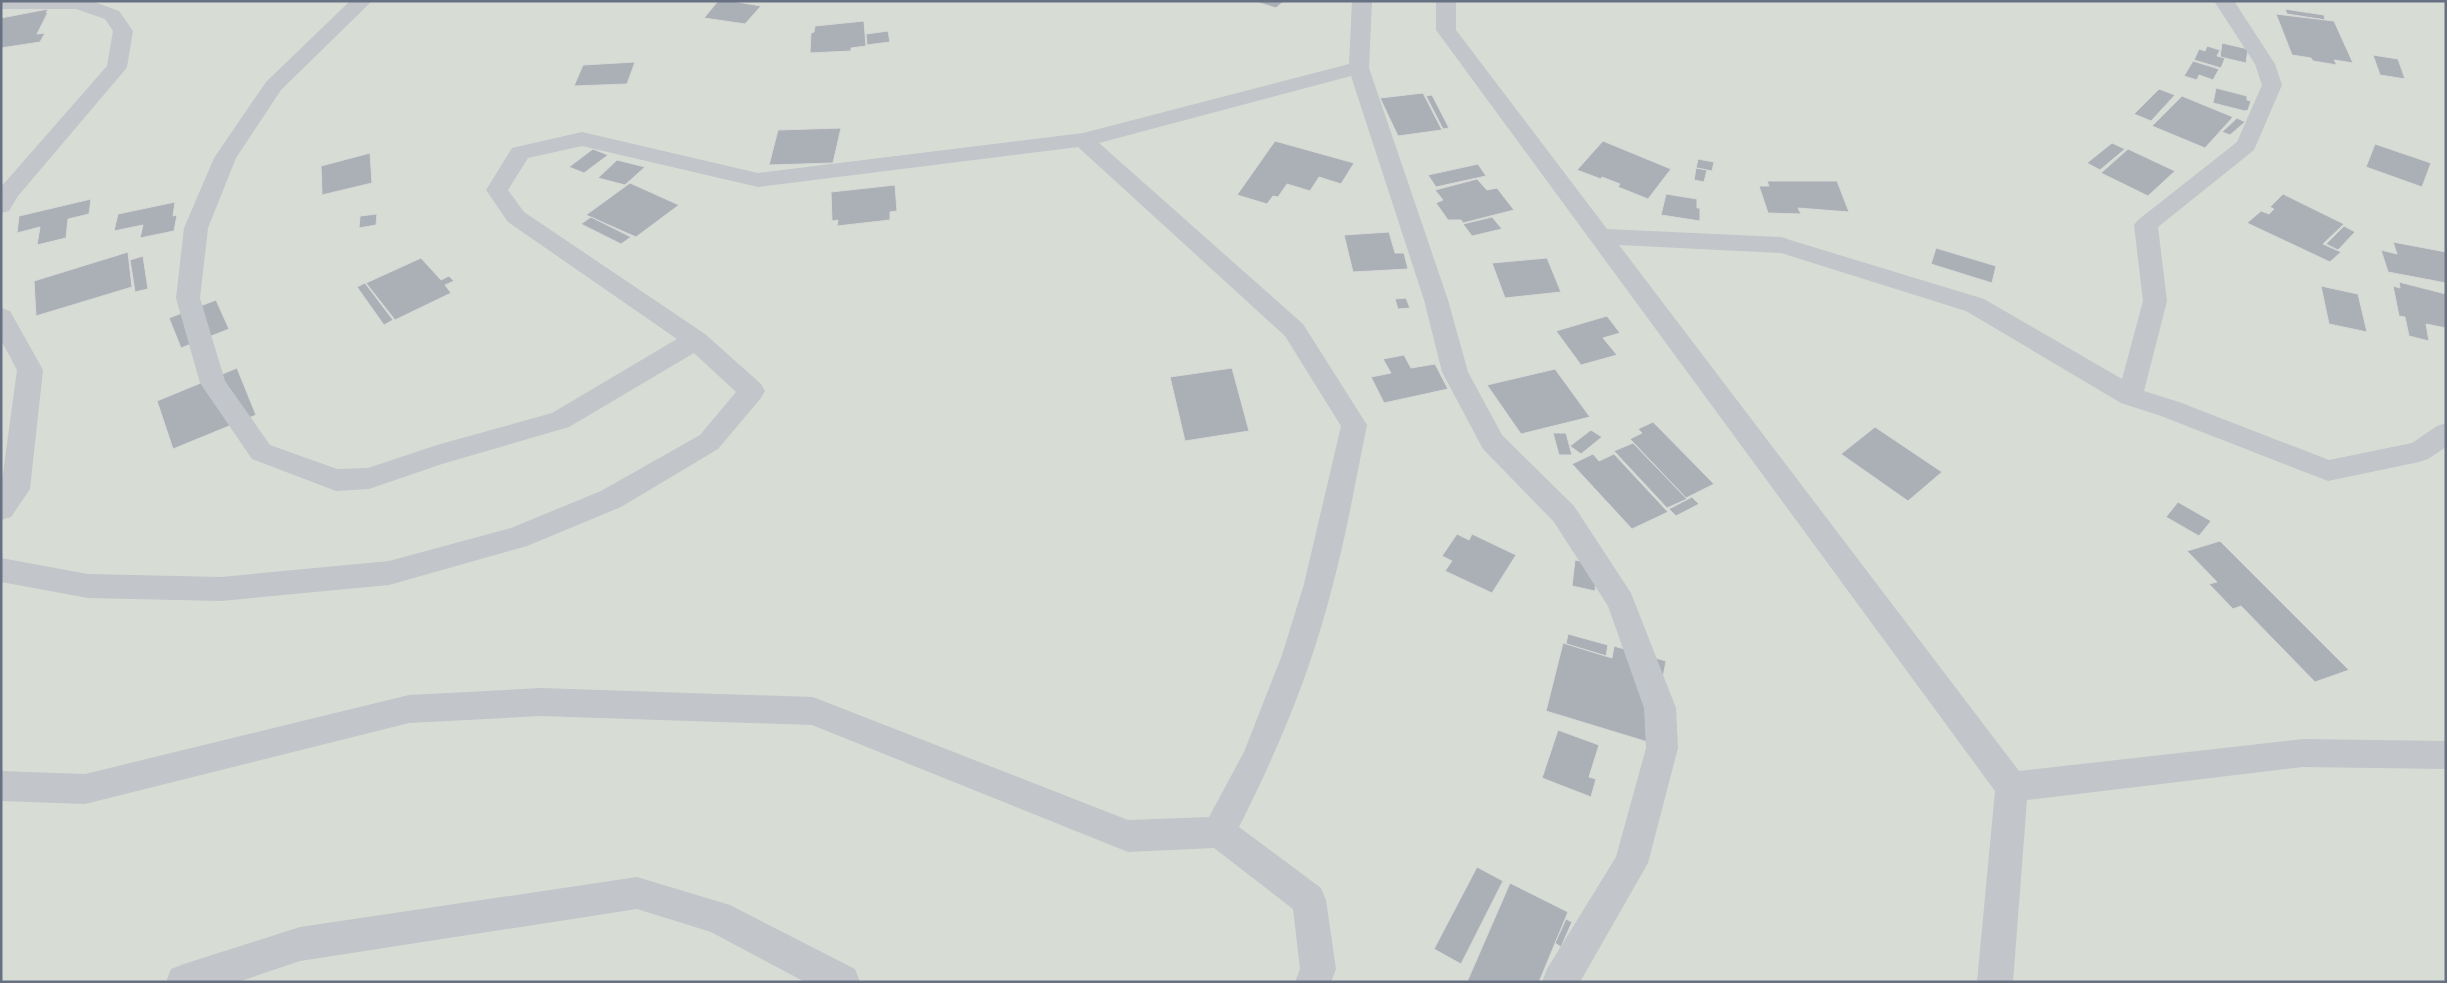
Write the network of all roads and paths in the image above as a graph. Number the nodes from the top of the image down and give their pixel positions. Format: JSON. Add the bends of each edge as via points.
{"nodes":[{"id":1,"x":362,"y":1,"type":"edge"},
{"id":2,"x":1362,"y":1,"type":"edge"},
{"id":3,"x":1446,"y":1,"type":"edge"},
{"id":4,"x":2224,"y":1,"type":"edge"},
{"id":5,"x":1,"y":3,"type":"edge"},
{"id":6,"x":1358,"y":68,"type":"junction"},
{"id":7,"x":1083,"y":140,"type":"junction"},
{"id":8,"x":1,"y":206,"type":"edge"},
{"id":9,"x":1599,"y":236,"type":"junction"},
{"id":10,"x":1,"y":317,"type":"edge"},
{"id":11,"x":696,"y":340,"type":"junction"},
{"id":12,"x":2130,"y":396,"type":"junction"},
{"id":13,"x":2446,"y":432,"type":"edge"},
{"id":14,"x":1,"y":509,"type":"edge"},
{"id":15,"x":1,"y":570,"type":"edge"},
{"id":16,"x":2446,"y":755,"type":"edge"},
{"id":17,"x":1,"y":786,"type":"edge"},
{"id":18,"x":2012,"y":787,"type":"junction"},
{"id":19,"x":1219,"y":832,"type":"junction"},
{"id":20,"x":184,"y":982,"type":"edge"},
{"id":21,"x":842,"y":982,"type":"edge"},
{"id":22,"x":1313,"y":982,"type":"edge"},
{"id":23,"x":1560,"y":982,"type":"edge"},
{"id":24,"x":1995,"y":982,"type":"edge"}],
"edges":[{"from":1,"to":11,"type":"street","via":[[273,86],[225,158],[196,228],[188,298],[204,355],[213,383],[261,452],[336,480],[369,478],[560,420]]},
{"from":2,"to":6,"type":"street"},
{"from":3,"to":9,"type":"street","via":[[1446,30]]},
{"from":4,"to":12,"type":"street","via":[[2265,64],[2272,85],[2246,145],[2146,225],[2155,301]]},
{"from":5,"to":8,"type":"street","via":[[78,3],[112,15],[123,31],[117,67],[9,192]]},
{"from":6,"to":7,"type":"street"},
{"from":6,"to":23,"type":"street","via":[[1436,300],[1455,372],[1492,442],[1564,514],[1621,602],[1660,708],[1662,748],[1631,863]]},
{"from":7,"to":11,"type":"street","via":[[758,180],[582,139],[520,153],[497,190],[516,217]]},
{"from":7,"to":19,"type":"street","via":[[1294,330],[1354,425],[1319,584],[1296,655],[1258,756]]},
{"from":9,"to":12,"type":"street","via":[[1792,248],[1975,305]]},
{"from":9,"to":18,"type":"street"},
{"from":10,"to":14,"type":"street","via":[[30,370],[16,489]]},
{"from":11,"to":15,"type":"street","via":[[752,391],[709,442],[612,499],[517,538],[389,573],[221,589],[88,586]]},
{"from":12,"to":13,"type":"street","via":[[2328,471],[2419,452]]},
{"from":16,"to":18,"type":"street","via":[[2303,753]]},
{"from":17,"to":19,"type":"street","via":[[85,789],[409,709],[541,702],[813,710],[1128,836]]},
{"from":18,"to":24,"type":"street"},
{"from":19,"to":22,"type":"street","via":[[1309,900],[1318,969]]},
{"from":20,"to":21,"type":"street","via":[[300,944],[637,893],[718,917]]}]}
